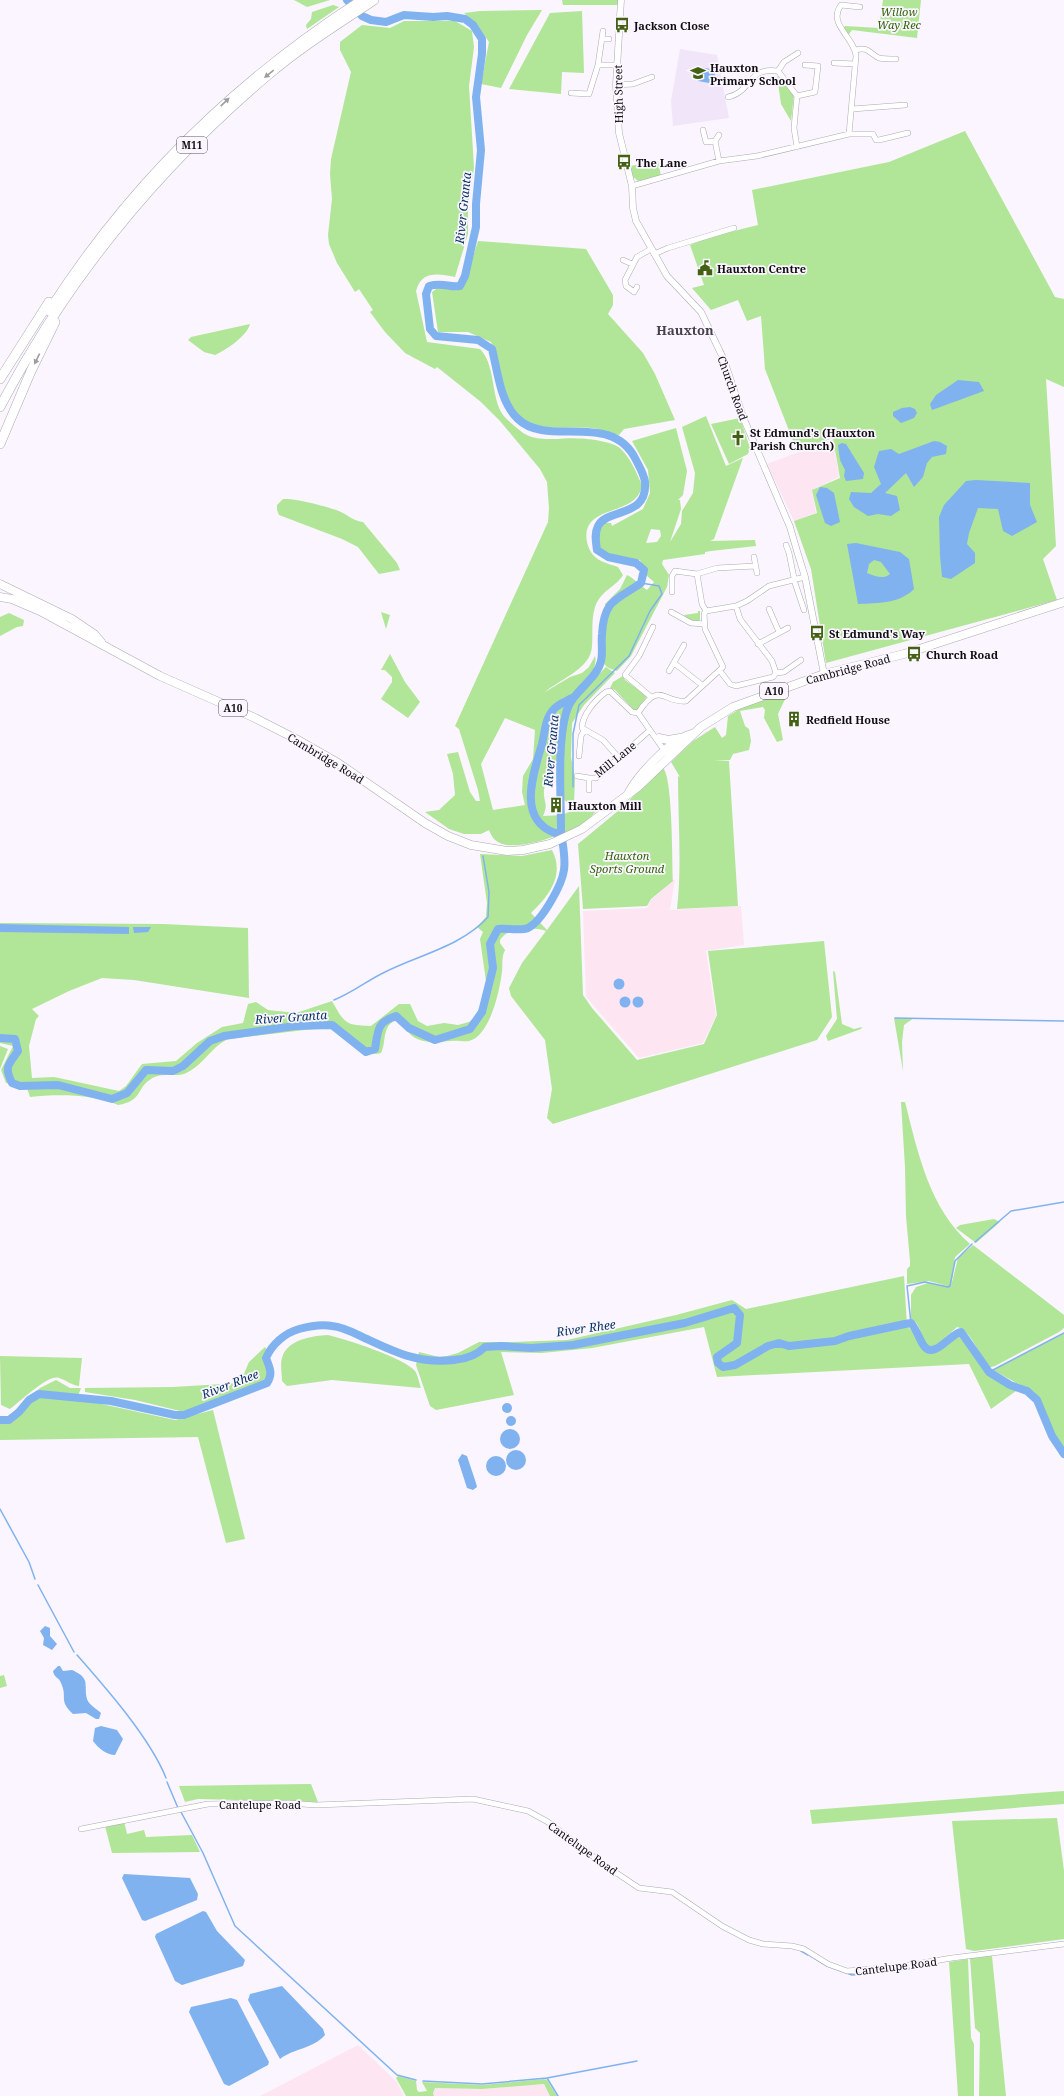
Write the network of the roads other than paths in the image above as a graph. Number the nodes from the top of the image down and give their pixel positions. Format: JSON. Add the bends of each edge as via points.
{"nodes":[{"id":1,"x":374,"y":0,"type":"edge"},
{"id":2,"x":621,"y":0,"type":"edge"},
{"id":3,"x":364,"y":3,"type":"edge"},
{"id":4,"x":860,"y":7,"type":"dead end"},
{"id":5,"x":344,"y":15,"type":"junction"},
{"id":6,"x":603,"y":31,"type":"dead end"},
{"id":7,"x":602,"y":39,"type":"junction"},
{"id":8,"x":609,"y":39,"type":"dead end"},
{"id":9,"x":856,"y":50,"type":"junction"},
{"id":10,"x":798,"y":54,"type":"dead end"},
{"id":11,"x":896,"y":59,"type":"dead end"},
{"id":12,"x":834,"y":63,"type":"dead end"},
{"id":13,"x":856,"y":64,"type":"junction"},
{"id":14,"x":598,"y":65,"type":"junction"},
{"id":15,"x":616,"y":65,"type":"junction"},
{"id":16,"x":805,"y":65,"type":"dead end"},
{"id":17,"x":778,"y":72,"type":"junction"},
{"id":18,"x":652,"y":76,"type":"dead end"},
{"id":19,"x":616,"y":85,"type":"junction"},
{"id":20,"x":571,"y":93,"type":"dead end"},
{"id":21,"x":797,"y":96,"type":"junction"},
{"id":22,"x":728,"y":97,"type":"dead end"},
{"id":23,"x":905,"y":105,"type":"dead end"},
{"id":24,"x":852,"y":109,"type":"junction"},
{"id":25,"x":703,"y":130,"type":"dead end"},
{"id":26,"x":908,"y":133,"type":"dead end"},
{"id":27,"x":849,"y":134,"type":"junction"},
{"id":28,"x":719,"y":136,"type":"dead end"},
{"id":29,"x":715,"y":141,"type":"junction"},
{"id":30,"x":797,"y":147,"type":"junction"},
{"id":31,"x":719,"y":161,"type":"junction"},
{"id":32,"x":632,"y":186,"type":"junction"},
{"id":33,"x":734,"y":228,"type":"dead end"},
{"id":34,"x":653,"y":252,"type":"junction"},
{"id":35,"x":623,"y":260,"type":"dead end"},
{"id":36,"x":632,"y":264,"type":"junction"},
{"id":37,"x":70,"y":278,"type":"junction"},
{"id":38,"x":637,"y":287,"type":"dead end"},
{"id":39,"x":64,"y":298,"type":"junction"},
{"id":40,"x":0,"y":379,"type":"edge"},
{"id":41,"x":0,"y":394,"type":"edge"},
{"id":42,"x":0,"y":407,"type":"edge"},
{"id":43,"x":0,"y":444,"type":"edge"},
{"id":44,"x":786,"y":545,"type":"dead end"},
{"id":45,"x":754,"y":557,"type":"dead end"},
{"id":46,"x":755,"y":566,"type":"junction"},
{"id":47,"x":757,"y":573,"type":"dead end"},
{"id":48,"x":697,"y":574,"type":"junction"},
{"id":49,"x":805,"y":577,"type":"junction"},
{"id":50,"x":794,"y":579,"type":"junction"},
{"id":51,"x":0,"y":584,"type":"edge"},
{"id":52,"x":672,"y":592,"type":"dead end"},
{"id":53,"x":0,"y":597,"type":"edge"},
{"id":54,"x":1062,"y":605,"type":"edge"},
{"id":55,"x":736,"y":606,"type":"junction"},
{"id":56,"x":769,"y":609,"type":"dead end"},
{"id":57,"x":804,"y":610,"type":"dead end"},
{"id":58,"x":706,"y":611,"type":"junction"},
{"id":59,"x":671,"y":612,"type":"dead end"},
{"id":60,"x":704,"y":624,"type":"junction"},
{"id":61,"x":653,"y":627,"type":"dead end"},
{"id":62,"x":788,"y":628,"type":"dead end"},
{"id":63,"x":779,"y":632,"type":"junction"},
{"id":64,"x":103,"y":644,"type":"junction"},
{"id":65,"x":758,"y":644,"type":"junction"},
{"id":66,"x":684,"y":645,"type":"dead end"},
{"id":67,"x":801,"y":660,"type":"dead end"},
{"id":68,"x":674,"y":663,"type":"junction"},
{"id":69,"x":669,"y":671,"type":"dead end"},
{"id":70,"x":720,"y":671,"type":"junction"},
{"id":71,"x":776,"y":673,"type":"junction"},
{"id":72,"x":824,"y":674,"type":"junction"},
{"id":73,"x":702,"y":685,"type":"junction"},
{"id":74,"x":651,"y":697,"type":"junction"},
{"id":75,"x":638,"y":713,"type":"junction"},
{"id":76,"x":650,"y":730,"type":"junction"},
{"id":77,"x":584,"y":731,"type":"junction"},
{"id":78,"x":692,"y":734,"type":"junction"},
{"id":79,"x":658,"y":738,"type":"junction"},
{"id":80,"x":680,"y":738,"type":"junction"},
{"id":81,"x":669,"y":753,"type":"junction"},
{"id":82,"x":579,"y":756,"type":"dead end"},
{"id":83,"x":619,"y":758,"type":"junction"},
{"id":84,"x":577,"y":776,"type":"dead end"},
{"id":85,"x":588,"y":778,"type":"junction"},
{"id":86,"x":589,"y":790,"type":"dead end"},
{"id":87,"x":81,"y":1829,"type":"dead end"},
{"id":88,"x":1064,"y":1944,"type":"edge"}],
"edges":[{"from":1,"to":3,"type":"highway","number":"M11"},
{"from":2,"to":15,"type":"street","name":"High Street"},
{"from":3,"to":5,"type":"highway","number":"M11"},
{"from":4,"to":9,"type":"street","via":[[841,5],[838,9],[838,24]]},
{"from":37,"to":5,"type":"highway","number":"M11","one_way":true,"via":[[110,224],[178,148],[233,95],[266,67]]},
{"from":5,"to":39,"type":"highway","number":"M11","one_way":true,"via":[[269,74],[170,166],[129,212]]},
{"from":6,"to":7,"type":"street"},
{"from":7,"to":8,"type":"street"},
{"from":7,"to":14,"type":"street"},
{"from":9,"to":11,"type":"street","via":[[862,48],[881,58]]},
{"from":9,"to":13,"type":"street"},
{"from":10,"to":17,"type":"street","via":[[784,62]]},
{"from":12,"to":13,"type":"street"},
{"from":13,"to":24,"type":"street"},
{"from":14,"to":15,"type":"street"},
{"from":14,"to":20,"type":"street","via":[[589,94]]},
{"from":15,"to":19,"type":"street","name":"High Street"},
{"from":16,"to":21,"type":"street","via":[[818,66],[815,92]]},
{"from":17,"to":21,"type":"street"},
{"from":17,"to":22,"type":"street","via":[[760,71],[737,95]]},
{"from":18,"to":19,"type":"street","via":[[633,84]]},
{"from":19,"to":32,"type":"street","name":"High Street","via":[[620,141]]},
{"from":21,"to":30,"type":"street","via":[[794,128]]},
{"from":23,"to":24,"type":"street"},
{"from":24,"to":27,"type":"street"},
{"from":25,"to":29,"type":"street","via":[[706,142]]},
{"from":26,"to":27,"type":"street","via":[[879,140],[876,140],[873,134]]},
{"from":27,"to":30,"type":"street"},
{"from":28,"to":29,"type":"street"},
{"from":29,"to":31,"type":"street"},
{"from":30,"to":31,"type":"street"},
{"from":31,"to":32,"type":"street"},
{"from":32,"to":34,"type":"street","name":"Church Road","via":[[634,215]]},
{"from":33,"to":34,"type":"street"},
{"from":34,"to":36,"type":"street","via":[[637,257]]},
{"from":34,"to":49,"type":"street","name":"Church Road","via":[[666,276],[705,319],[724,360],[754,445],[790,528]]},
{"from":35,"to":36,"type":"street"},
{"from":36,"to":38,"type":"street","via":[[625,280],[626,286],[634,292]]},
{"from":37,"to":40,"type":"highway","number":"M11","via":[[45,306]]},
{"from":37,"to":41,"type":"highway","number":"M11"},
{"from":39,"to":42,"type":"highway","number":"M11"},
{"from":39,"to":43,"type":"highway","number":"M11","one_way":true},
{"from":44,"to":50,"type":"street"},
{"from":45,"to":46,"type":"street"},
{"from":46,"to":47,"type":"street"},
{"from":46,"to":48,"type":"street","via":[[717,568]]},
{"from":48,"to":52,"type":"street","via":[[675,571],[672,576]]},
{"from":48,"to":58,"type":"street","via":[[702,604]]},
{"from":49,"to":50,"type":"street"},
{"from":49,"to":72,"type":"street","name":"Church Road"},
{"from":50,"to":55,"type":"street","via":[[769,586]]},
{"from":50,"to":57,"type":"street"},
{"from":51,"to":64,"type":"highway","name":"Cambridge Road","number":"A10","via":[[72,619],[94,634]]},
{"from":53,"to":64,"type":"highway","name":"Cambridge Road","number":"A10","via":[[40,610]]},
{"from":54,"to":72,"type":"highway","name":"Cambridge Road","number":"A10","via":[[904,654]]},
{"from":55,"to":58,"type":"street"},
{"from":55,"to":65,"type":"street","via":[[740,619]]},
{"from":56,"to":63,"type":"street"},
{"from":58,"to":60,"type":"street"},
{"from":59,"to":60,"type":"street","via":[[691,623]]},
{"from":60,"to":70,"type":"street","via":[[722,662],[723,667]]},
{"from":61,"to":74,"type":"street","via":[[640,656],[625,675]]},
{"from":62,"to":63,"type":"street"},
{"from":63,"to":65,"type":"street"},
{"from":64,"to":81,"type":"highway","name":"Cambridge Road","number":"A10","via":[[160,676],[255,718],[301,742],[338,763],[424,823],[472,845],[502,850],[523,850],[566,838],[593,823],[629,793],[635,782]]},
{"from":65,"to":71,"type":"street","via":[[772,661]]},
{"from":66,"to":68,"type":"street"},
{"from":67,"to":71,"type":"street","via":[[784,672]]},
{"from":68,"to":69,"type":"street"},
{"from":68,"to":73,"type":"street"},
{"from":70,"to":71,"type":"street","via":[[730,684],[736,686],[773,677]]},
{"from":70,"to":73,"type":"street"},
{"from":72,"to":78,"type":"highway","name":"Cambridge Road","number":"A10","via":[[733,707],[709,720]]},
{"from":73,"to":74,"type":"street","via":[[686,701],[662,695]]},
{"from":74,"to":75,"type":"street"},
{"from":75,"to":76,"type":"street"},
{"from":75,"to":77,"type":"street","via":[[632,712],[610,691],[606,692],[584,718]]},
{"from":76,"to":79,"type":"street"},
{"from":76,"to":83,"type":"street","name":"Mill Lane"},
{"from":77,"to":82,"type":"street"},
{"from":77,"to":83,"type":"street","via":[[603,740]]},
{"from":78,"to":80,"type":"highway","name":"Cambridge Road","number":"A10"},
{"from":78,"to":81,"type":"highway","name":"Cambridge Road","number":"A10"},
{"from":79,"to":80,"type":"highway"},
{"from":79,"to":81,"type":"street"},
{"from":80,"to":81,"type":"highway","name":"Cambridge Road","number":"A10"},
{"from":83,"to":85,"type":"street","name":"Mill Lane","via":[[596,778]]},
{"from":84,"to":85,"type":"street"},
{"from":85,"to":86,"type":"street","name":"Mill Lane"},
{"from":87,"to":88,"type":"street","name":"Cantelupe Road","via":[[208,1804],[323,1805],[473,1799],[528,1811],[548,1822],[639,1888],[672,1892],[722,1926],[749,1940],[763,1944],[792,1946],[847,1972]]}]}
